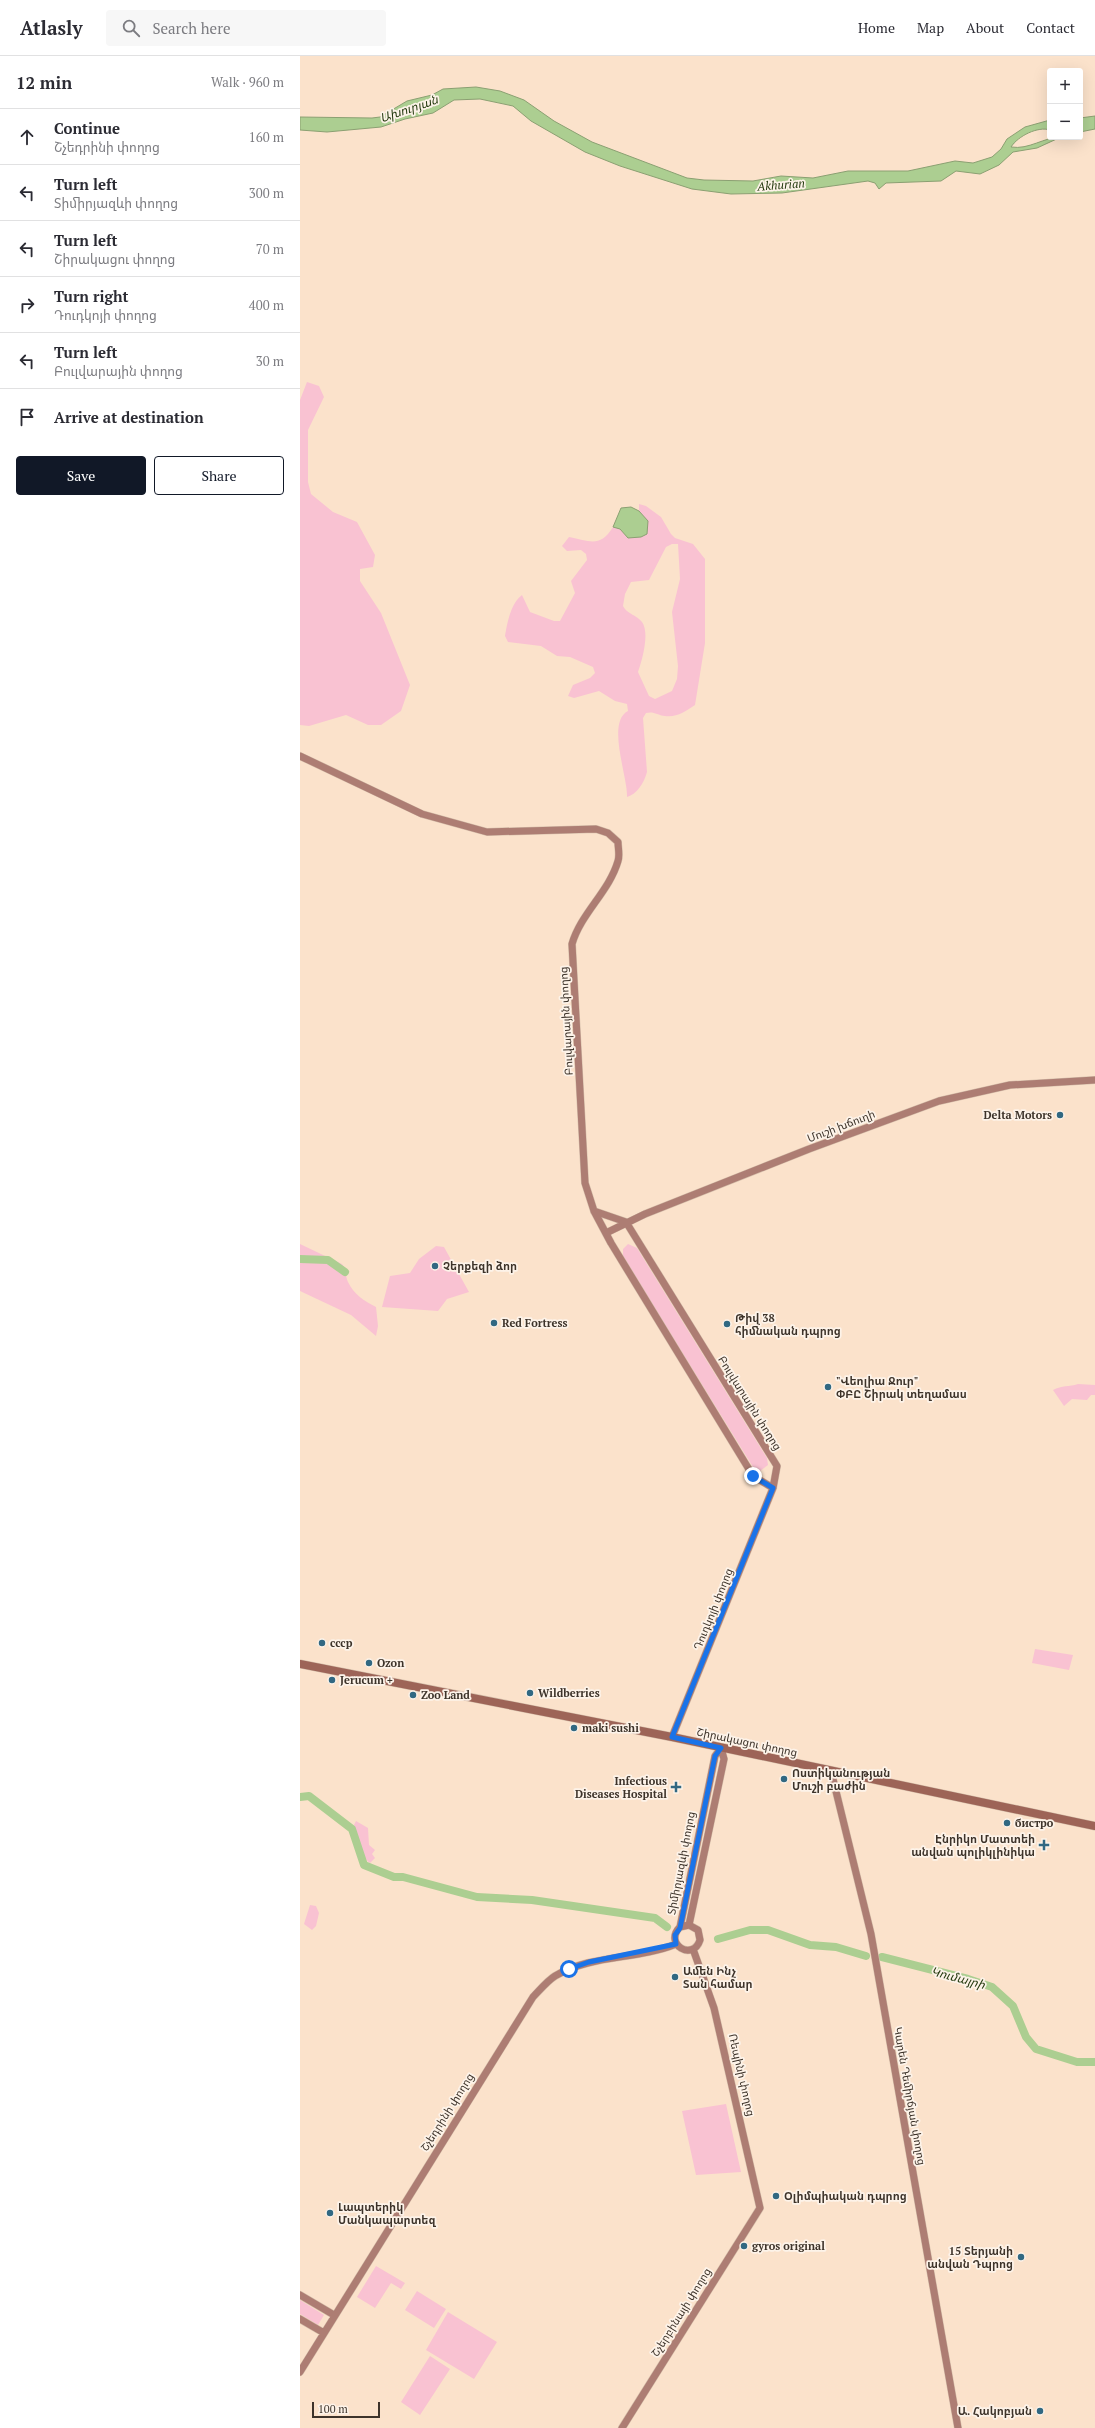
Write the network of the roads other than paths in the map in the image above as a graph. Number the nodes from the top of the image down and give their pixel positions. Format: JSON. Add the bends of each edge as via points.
{"nodes":[{"id":1,"x":300,"y":756,"type":"edge"},
{"id":2,"x":1095,"y":1080,"type":"edge"},
{"id":3,"x":594,"y":1211,"type":"junction"},
{"id":4,"x":626,"y":1222,"type":"junction"},
{"id":5,"x":606,"y":1233,"type":"junction"},
{"id":6,"x":773,"y":1488,"type":"junction"},
{"id":7,"x":300,"y":1664,"type":"edge"},
{"id":8,"x":672,"y":1737,"type":"junction"},
{"id":9,"x":721,"y":1748,"type":"junction"},
{"id":10,"x":831,"y":1770,"type":"junction"},
{"id":11,"x":703,"y":1808,"type":"junction"},
{"id":12,"x":712,"y":1810,"type":"junction"},
{"id":13,"x":1095,"y":1826,"type":"edge"},
{"id":14,"x":689,"y":1925,"type":"junction"},
{"id":15,"x":680,"y":1928,"type":"junction"},
{"id":16,"x":676,"y":1944,"type":"junction"},
{"id":17,"x":693,"y":1949,"type":"junction"},
{"id":18,"x":760,"y":2208,"type":"joint"},
{"id":19,"x":300,"y":2294,"type":"edge"},
{"id":20,"x":334,"y":2315,"type":"junction"},
{"id":21,"x":300,"y":2318,"type":"edge"},
{"id":22,"x":324,"y":2333,"type":"junction"},
{"id":23,"x":300,"y":2372,"type":"edge"},
{"id":24,"x":622,"y":2428,"type":"edge"},
{"id":25,"x":958,"y":2428,"type":"edge"}],
"edges":[{"from":1,"to":3,"type":"street","name":"Բուլվարային փողոց","via":[[422,814],[479,830],[490,832],[596,829],[608,833],[618,842],[619,860],[603,891],[576,930],[572,944],[586,1183]]},
{"from":2,"to":4,"type":"street","name":"Մուշի խճուղի","via":[[1010,1085],[939,1101],[809,1149]]},
{"from":3,"to":4,"type":"street"},
{"from":3,"to":5,"type":"street","name":"Բուլվարային փողոց"},
{"from":4,"to":5,"type":"street","name":"Մուշի խճուղի"},
{"from":4,"to":6,"type":"street","name":"Բուլվարային փողոց","via":[[777,1466]]},
{"from":5,"to":6,"type":"street","name":"Բուլվարային փողոց","via":[[753,1476]]},
{"from":6,"to":8,"type":"street","name":"Դուդկոյի փողոց"},
{"from":7,"to":8,"type":"main road","name":"Շիրակացու փողոց"},
{"from":8,"to":9,"type":"main road","name":"Շիրակացու փողոց"},
{"from":9,"to":10,"type":"main road","name":"Շիրակացու փողոց"},
{"from":9,"to":11,"type":"street","name":"Տիմիրյազևի փողոց","via":[[715,1756]]},
{"from":9,"to":12,"type":"street","name":"Տիմիրյազևի փողոց","via":[[724,1758]]},
{"from":10,"to":13,"type":"main road","name":"Շիրակացու փողոց"},
{"from":10,"to":25,"type":"street","name":"Կարեն Դեմիրճյան փողոց","via":[[871,1934]]},
{"from":11,"to":12,"type":"street"},
{"from":11,"to":15,"type":"street","name":"Տիմիրյազևի փողոց"},
{"from":12,"to":14,"type":"street","name":"Տիմիրյազևի փողոց"},
{"from":14,"to":15,"type":"street","name":"Տիմիրյազևի փողոց"},
{"from":14,"to":17,"type":"street","name":"Տիմիրյազևի փողոց","via":[[700,1934],[699,1942]]},
{"from":15,"to":16,"type":"street","name":"Տիմիրյազևի փողոց","via":[[675,1935]]},
{"from":16,"to":17,"type":"street","via":[[683,1950]]},
{"from":16,"to":20,"type":"street","name":"Շչեդրինի փողոց","via":[[589,1962],[569,1969],[554,1977],[533,1997]]},
{"from":17,"to":18,"type":"street","name":"Ռեպինի փողոց","via":[[714,2008]]},
{"from":18,"to":24,"type":"street","name":"Շչերբինայի փողոց"},
{"from":19,"to":20,"type":"street"},
{"from":20,"to":22,"type":"street","name":"Շչեդրինի փողոց"},
{"from":21,"to":22,"type":"street"},
{"from":22,"to":23,"type":"street","name":"Շչեդրինի փողոց"}]}
